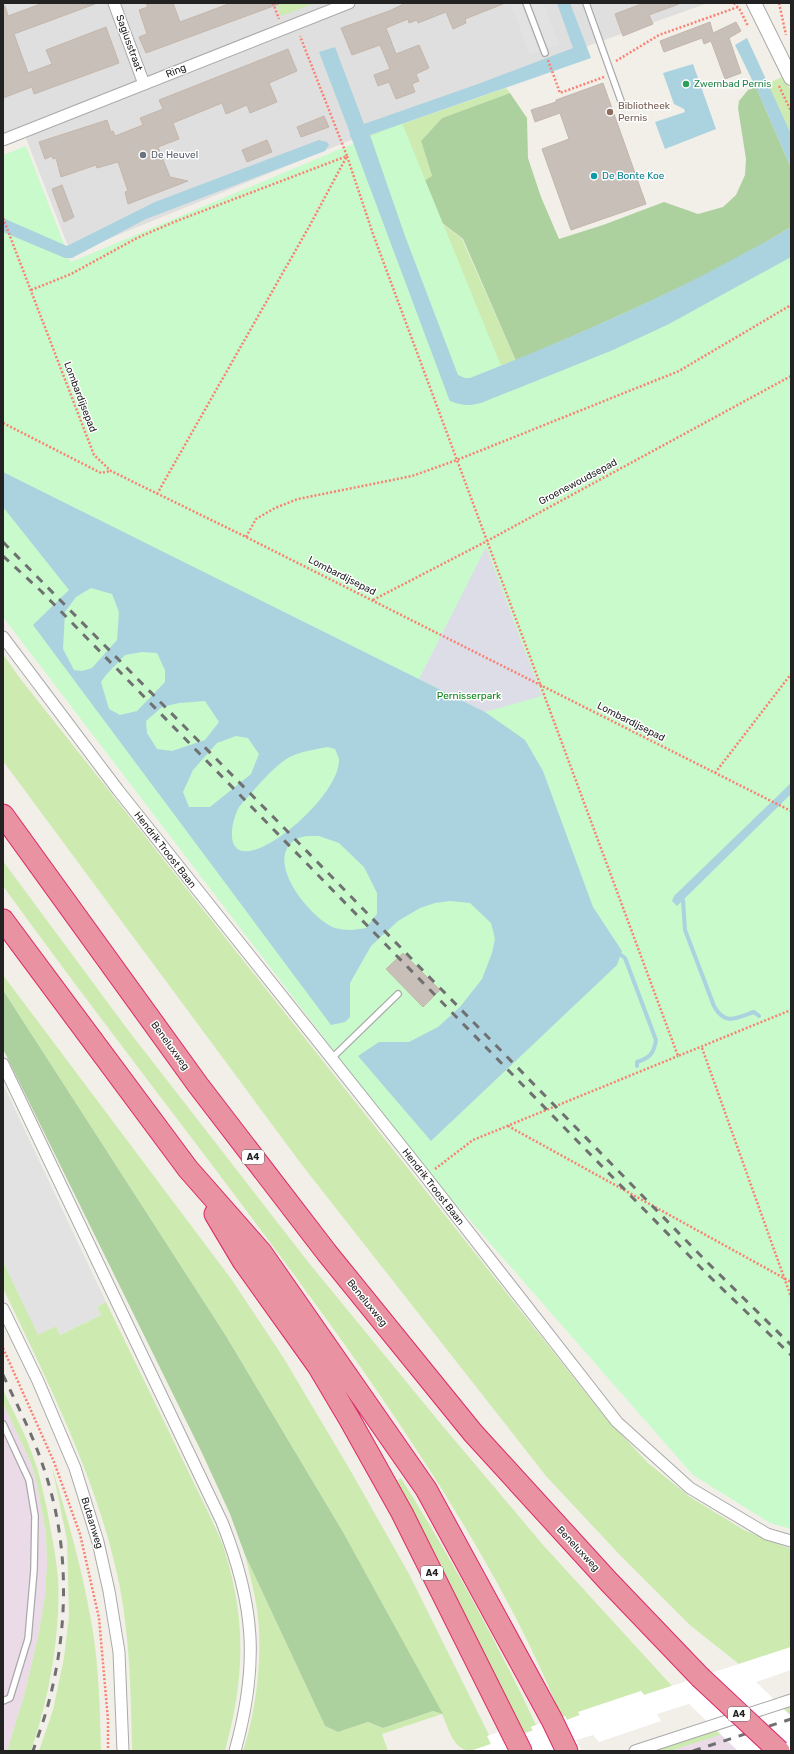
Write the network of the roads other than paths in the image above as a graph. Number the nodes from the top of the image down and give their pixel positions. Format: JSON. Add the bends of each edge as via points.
{"nodes":[{"id":1,"x":114,"y":3,"type":"edge"},
{"id":2,"x":347,"y":3,"type":"edge"},
{"id":3,"x":526,"y":3,"type":"edge"},
{"id":4,"x":586,"y":3,"type":"edge"},
{"id":5,"x":754,"y":3,"type":"edge"},
{"id":6,"x":545,"y":53,"type":"road end"},
{"id":7,"x":791,"y":78,"type":"edge"},
{"id":8,"x":144,"y":84,"type":"junction"},
{"id":9,"x":621,"y":101,"type":"dead end"},
{"id":10,"x":3,"y":140,"type":"edge"},
{"id":11,"x":3,"y":637,"type":"edge"},
{"id":12,"x":3,"y":815,"type":"edge"},
{"id":13,"x":3,"y":920,"type":"edge"},
{"id":14,"x":398,"y":994,"type":"dead end"},
{"id":15,"x":331,"y":1059,"type":"junction"},
{"id":16,"x":3,"y":1064,"type":"edge"},
{"id":17,"x":7,"y":1081,"type":"edge"},
{"id":18,"x":188,"y":1169,"type":"junction"},
{"id":19,"x":3,"y":1309,"type":"edge"},
{"id":20,"x":3,"y":1424,"type":"edge"},
{"id":21,"x":791,"y":1541,"type":"edge"},
{"id":22,"x":791,"y":1700,"type":"edge"},
{"id":23,"x":3,"y":1701,"type":"edge"},
{"id":24,"x":123,"y":1751,"type":"edge"},
{"id":25,"x":235,"y":1751,"type":"edge"},
{"id":26,"x":521,"y":1751,"type":"edge"},
{"id":27,"x":567,"y":1751,"type":"edge"},
{"id":28,"x":635,"y":1751,"type":"edge"},
{"id":29,"x":779,"y":1751,"type":"edge"}],
"edges":[{"from":1,"to":8,"type":"street","name":"Sagiusstraat"},
{"from":2,"to":8,"type":"street","name":"Ring"},
{"from":3,"to":6,"type":"lane"},
{"from":4,"to":9,"type":"lane"},
{"from":5,"to":7,"type":"street"},
{"from":8,"to":10,"type":"street","name":"Ring"},
{"from":11,"to":15,"type":"street","name":"Hendrik Troost Baan","via":[[118,790]]},
{"from":12,"to":29,"type":"highway","name":"Beneluxweg","number":"A4","bridge":true,"via":[[198,1085],[327,1254],[478,1439],[700,1676]]},
{"from":13,"to":18,"type":"highway","number":"A4"},
{"from":14,"to":15,"type":"lane"},
{"from":15,"to":21,"type":"street","name":"Hendrik Troost Baan","via":[[617,1422],[690,1488],[767,1534]]},
{"from":16,"to":17,"type":"street"},
{"from":17,"to":25,"type":"street","via":[[218,1515],[235,1555],[245,1592],[251,1655],[247,1704]]},
{"from":18,"to":26,"type":"highway","number":"A4","via":[[243,1260],[318,1366],[350,1420],[402,1512]]},
{"from":18,"to":27,"type":"highway","number":"A4","via":[[261,1252],[426,1489]]},
{"from":19,"to":24,"type":"street","name":"Butaanweg","via":[[38,1381],[75,1468],[98,1542],[119,1652]]},
{"from":20,"to":23,"type":"lane","via":[[29,1480],[35,1516],[34,1570],[28,1639],[10,1698]]},
{"from":22,"to":28,"type":"street"}]}
